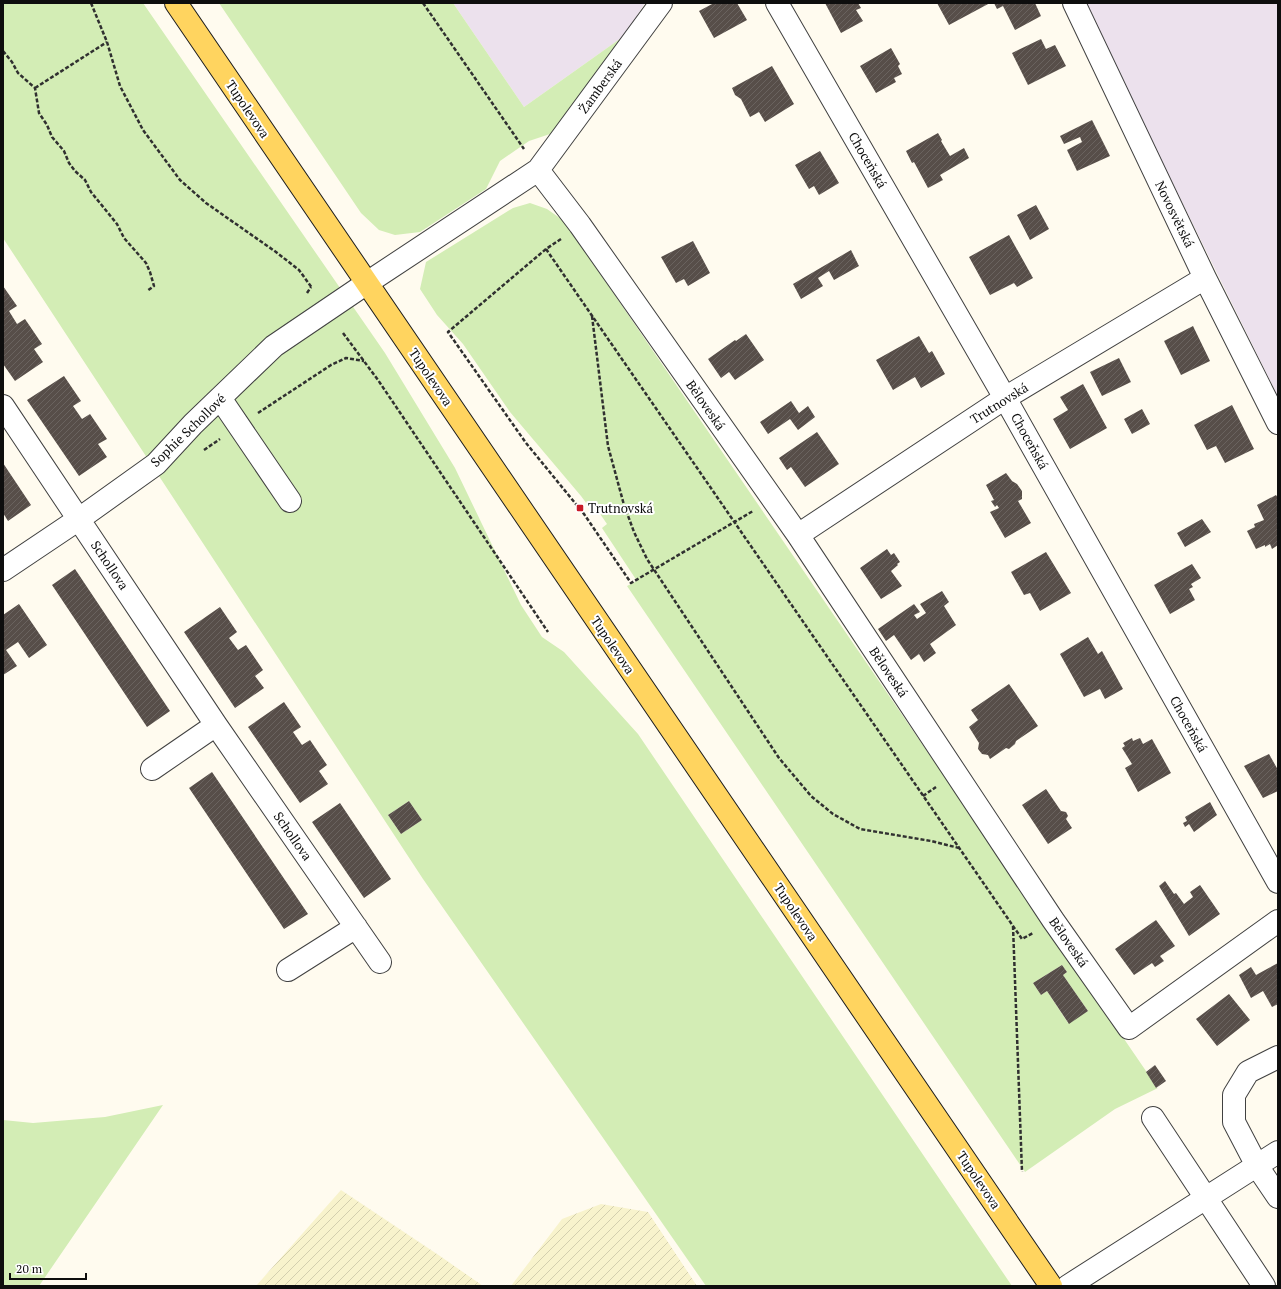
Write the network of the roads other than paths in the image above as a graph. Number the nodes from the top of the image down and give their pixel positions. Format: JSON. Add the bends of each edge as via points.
{"nodes":[{"id":1,"x":176,"y":3,"type":"edge"},
{"id":2,"x":661,"y":3,"type":"edge"},
{"id":3,"x":777,"y":3,"type":"edge"},
{"id":4,"x":1074,"y":3,"type":"edge"},
{"id":5,"x":538,"y":170,"type":"junction"},
{"id":6,"x":1205,"y":278,"type":"junction"},
{"id":7,"x":367,"y":283,"type":"junction"},
{"id":8,"x":220,"y":398,"type":"junction"},
{"id":9,"x":1005,"y":398,"type":"junction"},
{"id":10,"x":3,"y":406,"type":"edge"},
{"id":11,"x":1278,"y":423,"type":"edge"},
{"id":12,"x":290,"y":501,"type":"dead end"},
{"id":13,"x":79,"y":519,"type":"junction"},
{"id":14,"x":798,"y":535,"type":"junction"},
{"id":15,"x":3,"y":570,"type":"edge"},
{"id":16,"x":216,"y":725,"type":"junction"},
{"id":17,"x":152,"y":769,"type":"dead end"},
{"id":18,"x":1278,"y":882,"type":"edge"},
{"id":19,"x":1278,"y":921,"type":"edge"},
{"id":20,"x":356,"y":927,"type":"junction"},
{"id":21,"x":380,"y":962,"type":"dead end"},
{"id":22,"x":288,"y":970,"type":"dead end"},
{"id":23,"x":1278,"y":1057,"type":"edge"},
{"id":24,"x":1153,"y":1118,"type":"dead end"},
{"id":25,"x":1278,"y":1152,"type":"edge"},
{"id":26,"x":1257,"y":1166,"type":"junction"},
{"id":27,"x":1278,"y":1197,"type":"edge"},
{"id":28,"x":1207,"y":1198,"type":"junction"},
{"id":29,"x":1051,"y":1286,"type":"edge"},
{"id":30,"x":1068,"y":1286,"type":"edge"},
{"id":31,"x":1264,"y":1286,"type":"edge"}],
"edges":[{"from":1,"to":7,"type":"main road","name":"Tupolevova"},
{"from":2,"to":5,"type":"street","name":"Žamberská"},
{"from":3,"to":9,"type":"street","name":"Choceňská"},
{"from":4,"to":6,"type":"street","name":"Novosvětská"},
{"from":5,"to":7,"type":"street","name":"Sophie Schollové"},
{"from":5,"to":14,"type":"street","name":"Běloveská","via":[[580,225]]},
{"from":6,"to":9,"type":"street","name":"Trutnovská"},
{"from":6,"to":11,"type":"street","name":"Novosvětská"},
{"from":7,"to":8,"type":"street","name":"Sophie Schollové","via":[[274,346]]},
{"from":7,"to":29,"type":"main road","name":"Tupolevova"},
{"from":8,"to":12,"type":"street"},
{"from":8,"to":13,"type":"street","name":"Sophie Schollové","via":[[156,464]]},
{"from":9,"to":14,"type":"street","name":"Trutnovská"},
{"from":9,"to":18,"type":"street","name":"Choceňská"},
{"from":10,"to":13,"type":"street","name":"Schollova"},
{"from":13,"to":15,"type":"street","name":"Sophie Schollové"},
{"from":13,"to":16,"type":"street","name":"Schollova"},
{"from":14,"to":19,"type":"street","name":"Běloveská","via":[[1053,920],[1130,1028]]},
{"from":16,"to":17,"type":"street"},
{"from":16,"to":20,"type":"street","name":"Schollova"},
{"from":20,"to":21,"type":"street","name":"Schollova"},
{"from":20,"to":22,"type":"street"},
{"from":23,"to":26,"type":"street","via":[[1248,1072],[1234,1096],[1234,1122]]},
{"from":24,"to":28,"type":"street"},
{"from":25,"to":26,"type":"street"},
{"from":26,"to":27,"type":"street"},
{"from":26,"to":28,"type":"street"},
{"from":28,"to":30,"type":"street"},
{"from":28,"to":31,"type":"street"}]}
